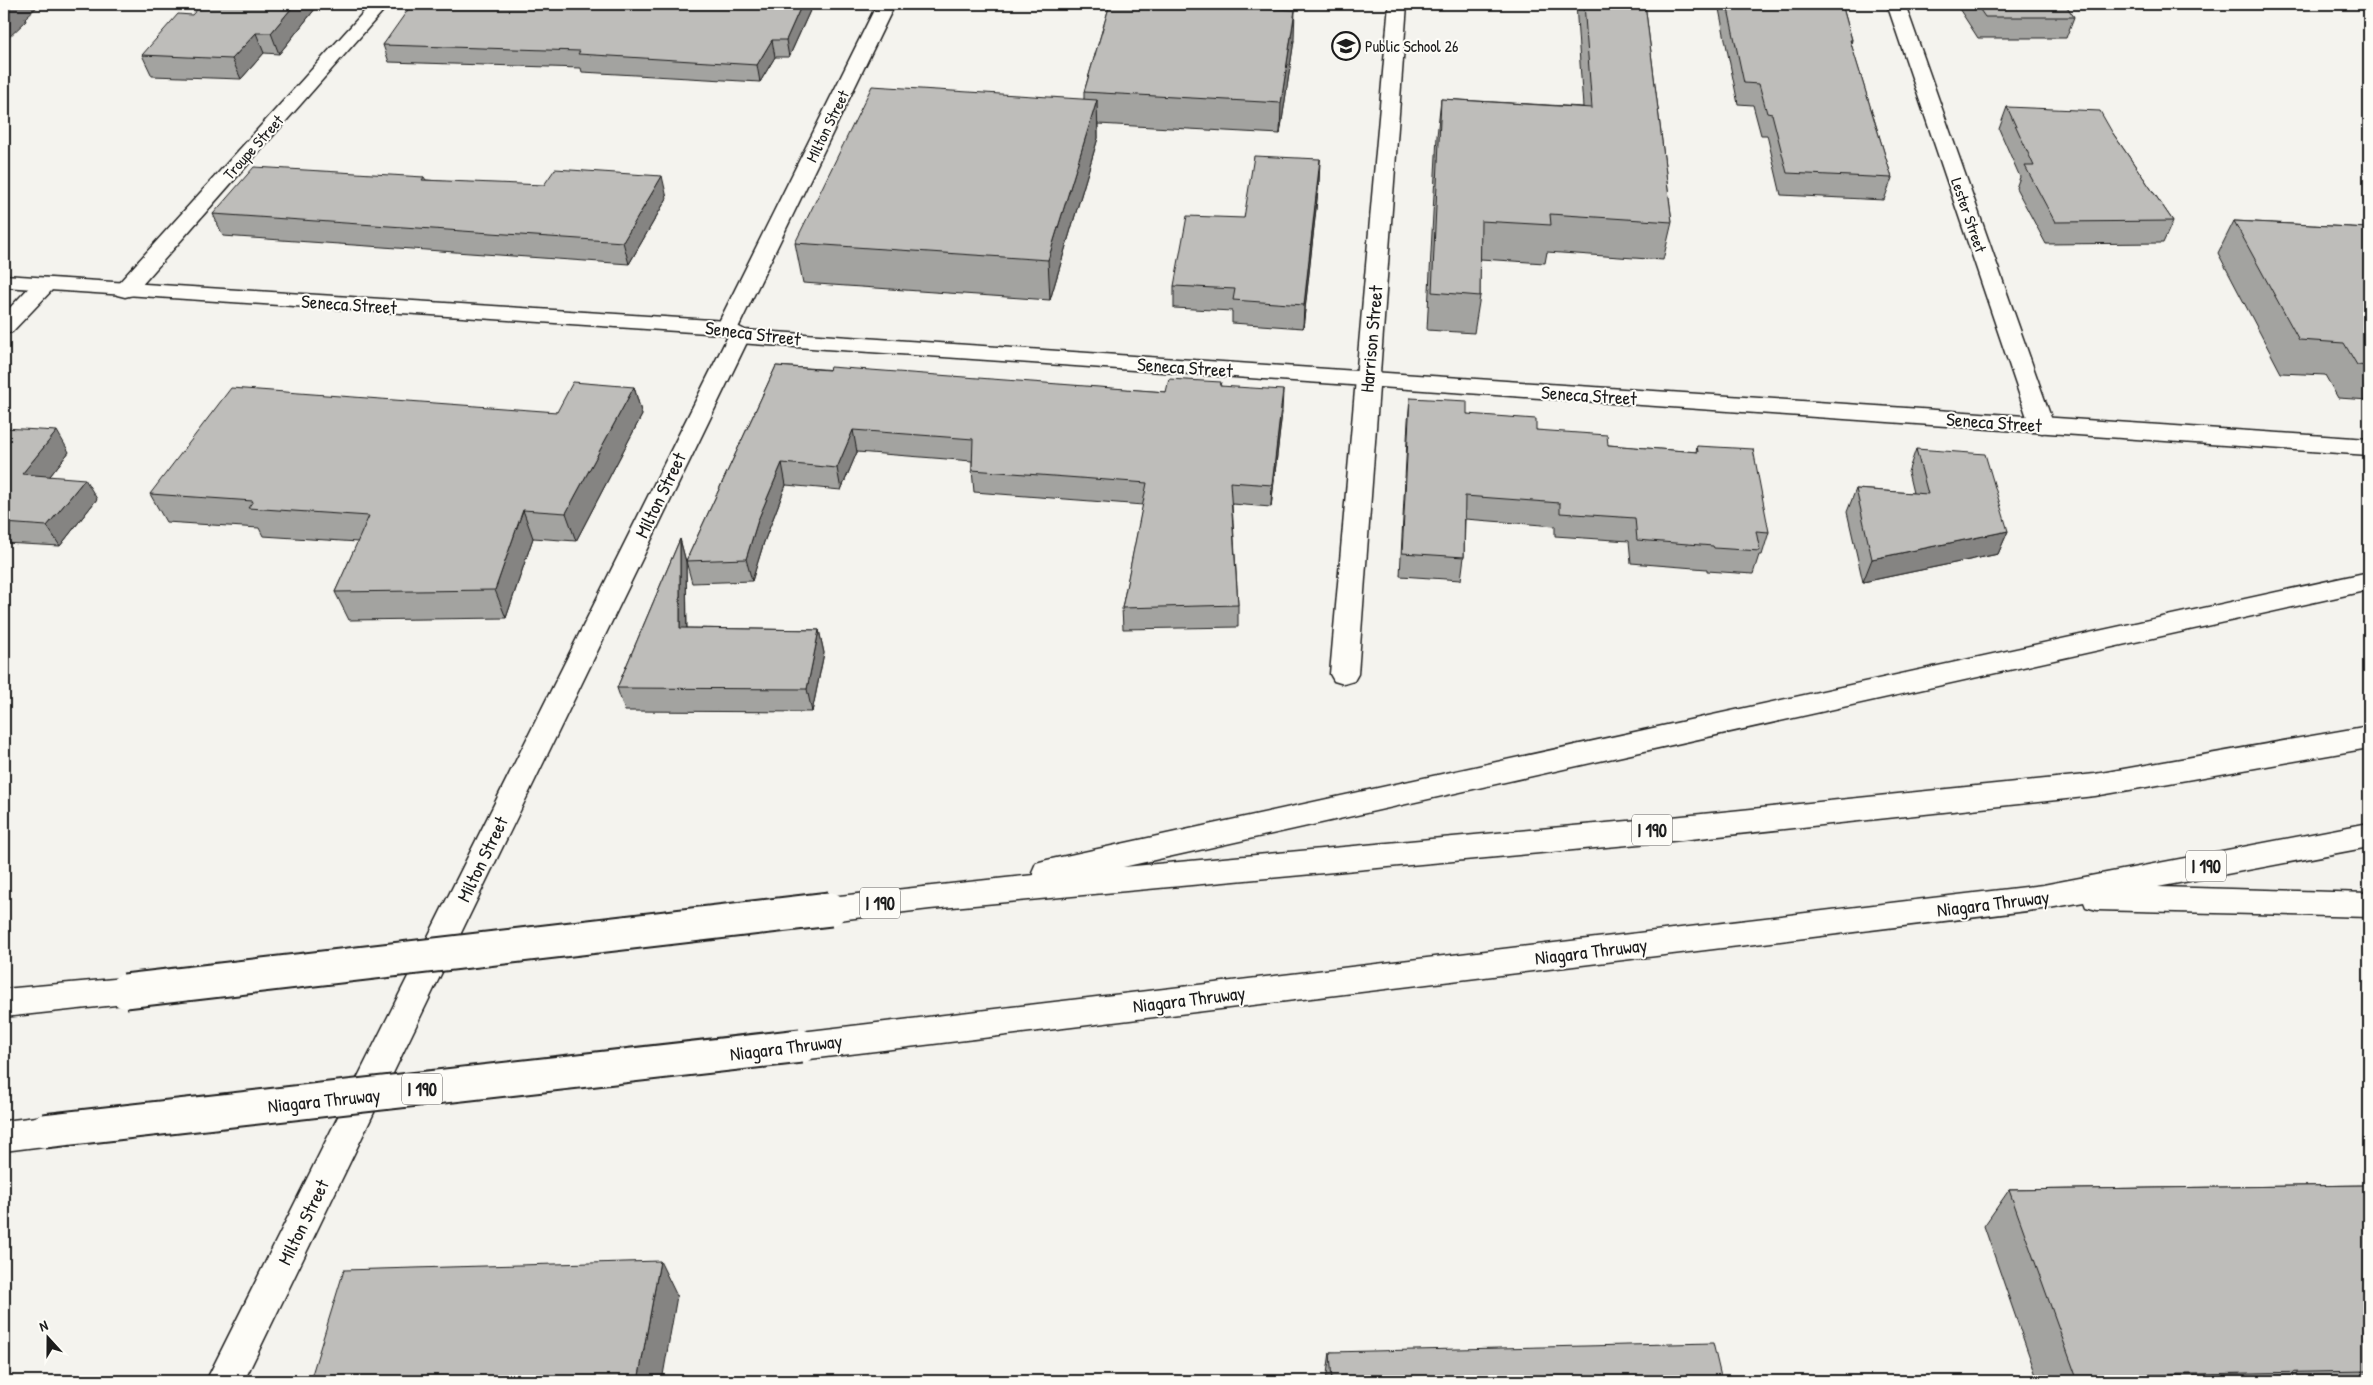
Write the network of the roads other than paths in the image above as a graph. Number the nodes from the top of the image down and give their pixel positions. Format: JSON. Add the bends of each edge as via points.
{"nodes":[{"id":1,"x":380,"y":4,"type":"edge"},
{"id":2,"x":886,"y":4,"type":"edge"},
{"id":3,"x":1398,"y":4,"type":"edge"},
{"id":4,"x":1896,"y":4,"type":"edge"},
{"id":5,"x":4,"y":281,"type":"edge"},
{"id":6,"x":45,"y":284,"type":"junction"},
{"id":7,"x":125,"y":290,"type":"junction"},
{"id":8,"x":4,"y":327,"type":"edge"},
{"id":9,"x":733,"y":332,"type":"junction"},
{"id":10,"x":1368,"y":379,"type":"junction"},
{"id":11,"x":2042,"y":426,"type":"junction"},
{"id":12,"x":2369,"y":447,"type":"edge"},
{"id":13,"x":2369,"y":581,"type":"edge"},
{"id":14,"x":1344,"y":674,"type":"dead end"},
{"id":15,"x":2369,"y":737,"type":"edge"},
{"id":16,"x":2369,"y":835,"type":"edge"},
{"id":17,"x":930,"y":897,"type":"junction"},
{"id":18,"x":2043,"y":897,"type":"junction"},
{"id":19,"x":2369,"y":905,"type":"edge"},
{"id":20,"x":4,"y":1004,"type":"edge"},
{"id":21,"x":4,"y":1136,"type":"edge"},
{"id":22,"x":225,"y":1381,"type":"edge"}],
"edges":[{"from":1,"to":7,"type":"main road","name":"Troupe Street"},
{"from":2,"to":9,"type":"main road","name":"Milton Street"},
{"from":3,"to":10,"type":"main road","name":"Harrison Street"},
{"from":4,"to":11,"type":"main road","name":"Lester Street"},
{"from":5,"to":6,"type":"main road","name":"Seneca Street"},
{"from":6,"to":7,"type":"main road","name":"Seneca Street"},
{"from":6,"to":8,"type":"main road"},
{"from":7,"to":9,"type":"main road","name":"Seneca Street"},
{"from":9,"to":10,"type":"main road","name":"Seneca Street"},
{"from":9,"to":22,"type":"main road","name":"Milton Street"},
{"from":10,"to":11,"type":"main road","name":"Seneca Street"},
{"from":10,"to":14,"type":"main road","name":"Harrison Street"},
{"from":11,"to":12,"type":"main road","name":"Seneca Street"},
{"from":13,"to":17,"type":"main road"},
{"from":15,"to":17,"type":"main road","number":"I 190","via":[[2095,785],[1662,830]]},
{"from":16,"to":18,"type":"main road","name":"Niagara Thruway","number":"I 190"},
{"from":17,"to":20,"type":"main road","number":"I 190","bridge":true},
{"from":18,"to":19,"type":"main road"},
{"from":18,"to":21,"type":"main road","name":"Niagara Thruway","number":"I 190","bridge":true,"via":[[801,1046]]}]}
